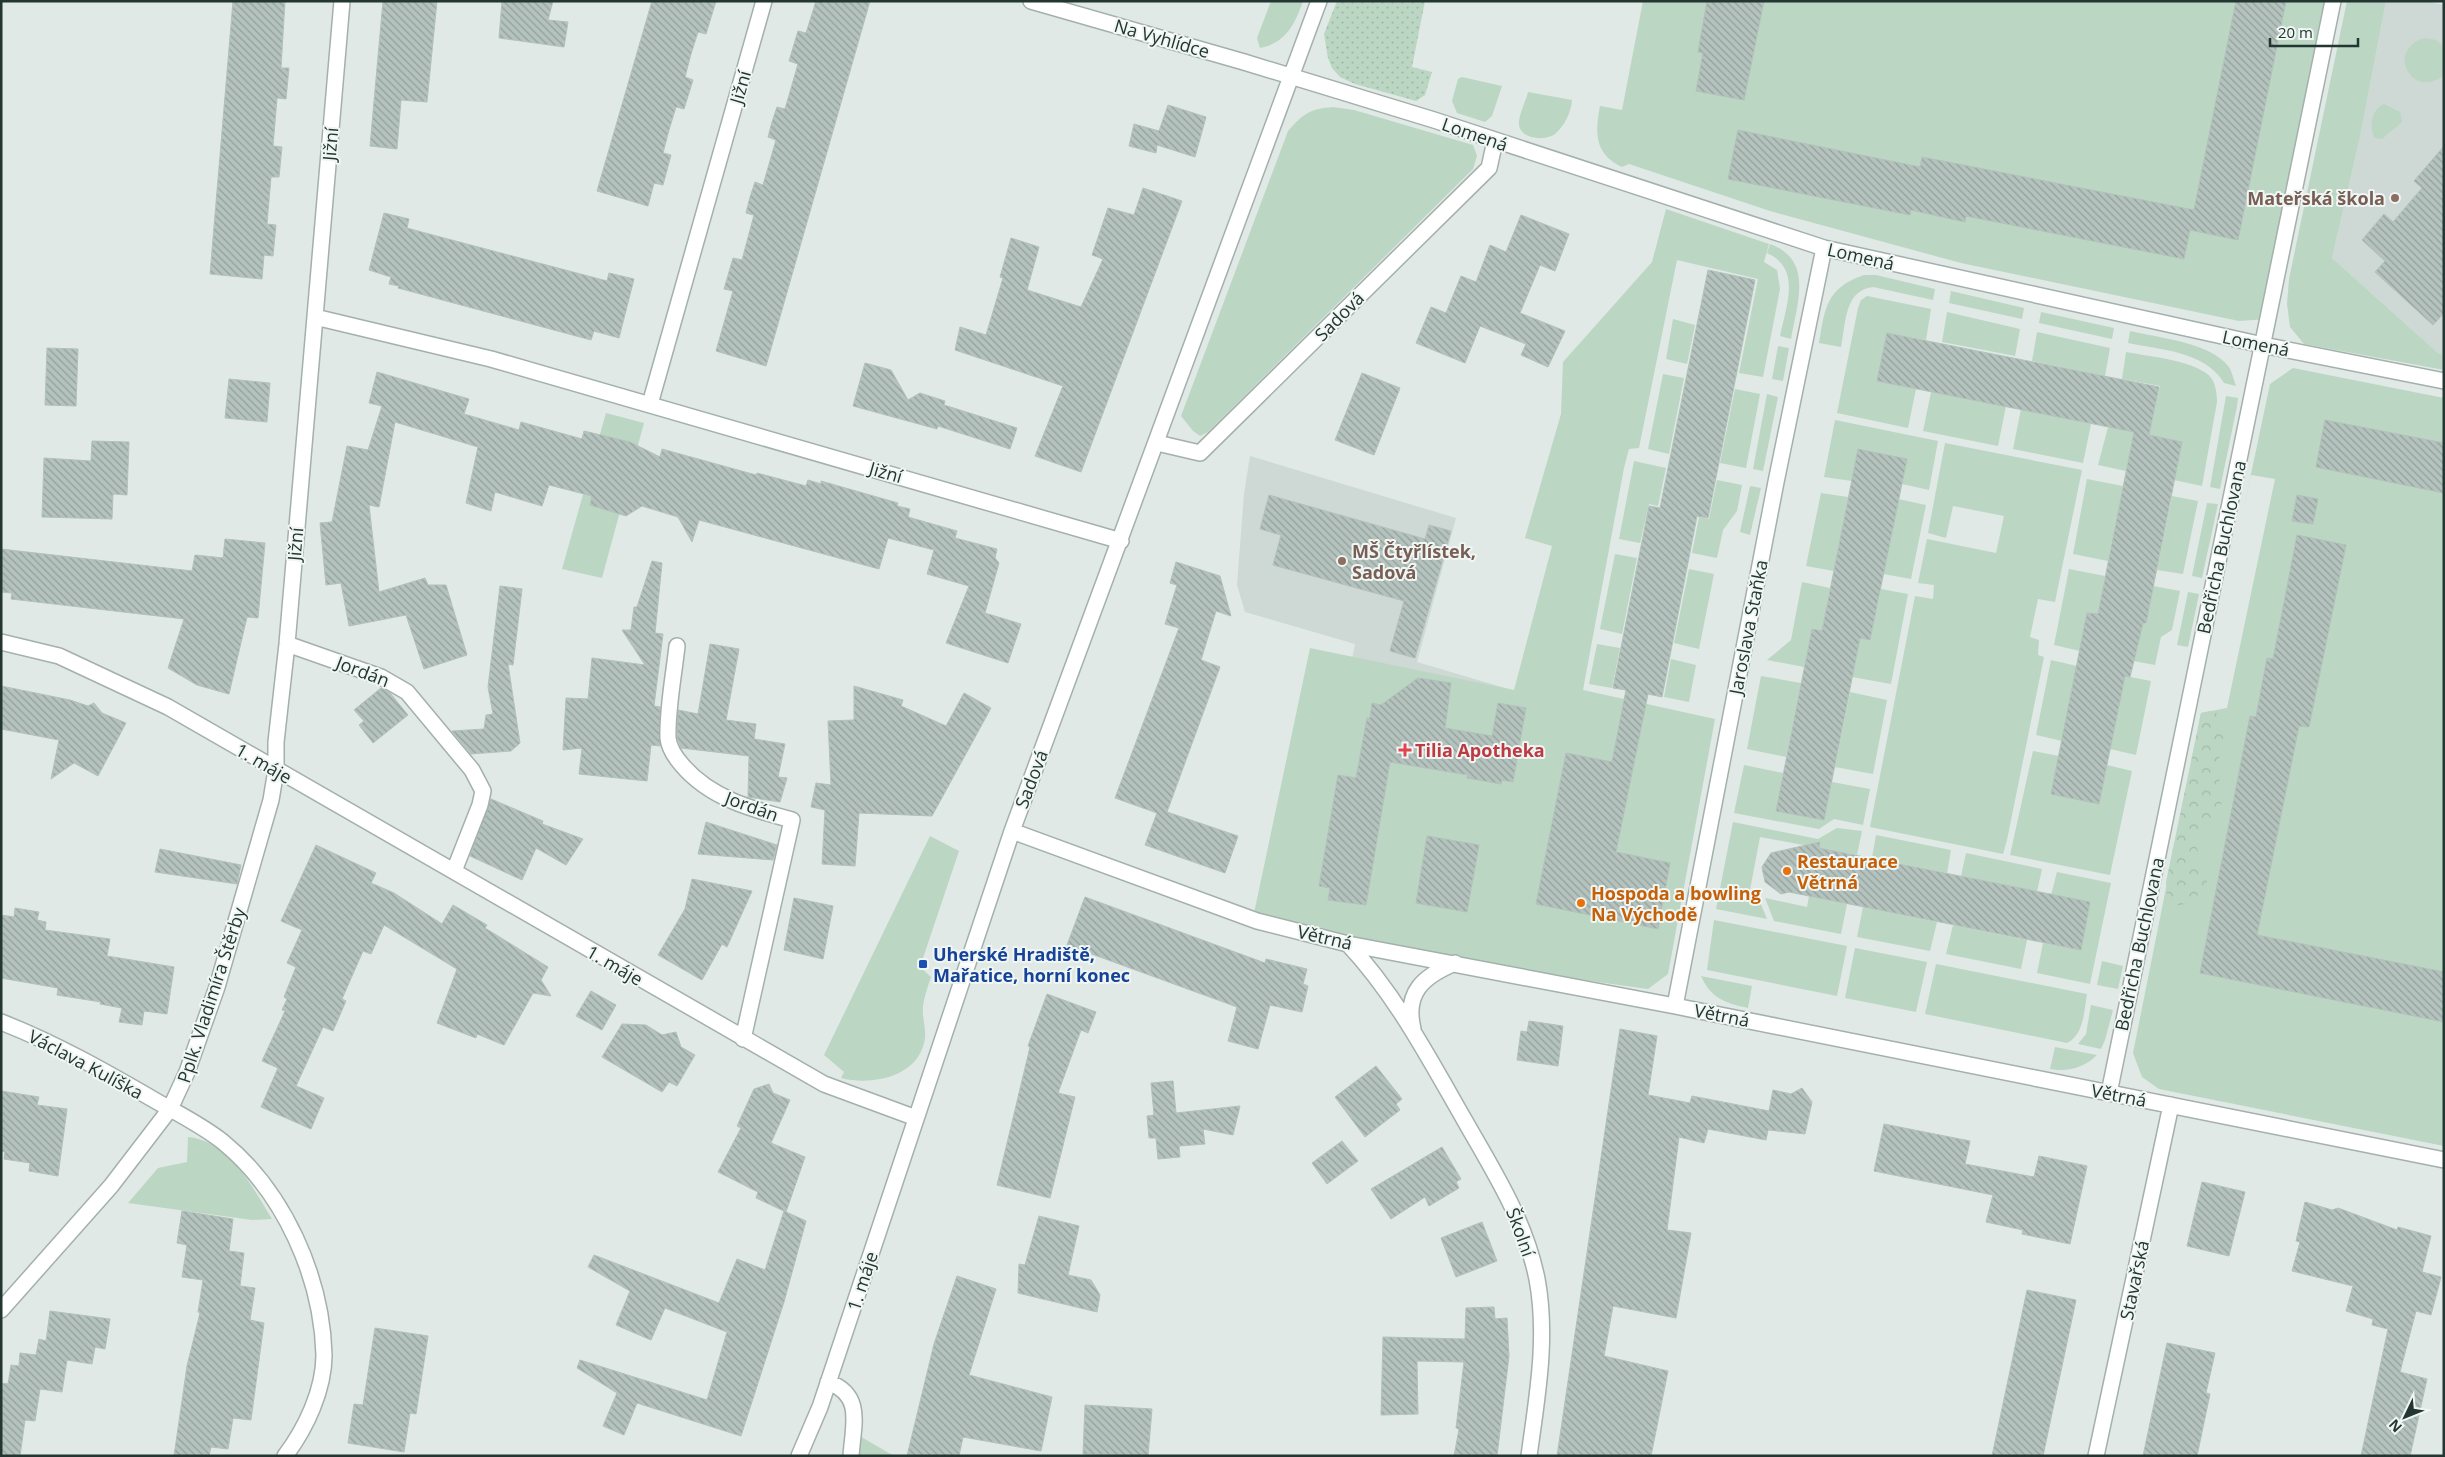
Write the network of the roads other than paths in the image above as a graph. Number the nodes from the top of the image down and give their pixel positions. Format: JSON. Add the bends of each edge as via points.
{"nodes":[{"id":1,"x":342,"y":1,"type":"edge"},
{"id":2,"x":764,"y":1,"type":"edge"},
{"id":3,"x":1032,"y":1,"type":"edge"},
{"id":4,"x":1320,"y":1,"type":"edge"},
{"id":5,"x":2333,"y":1,"type":"edge"},
{"id":6,"x":1292,"y":77,"type":"junction"},
{"id":7,"x":1495,"y":140,"type":"junction"},
{"id":8,"x":1824,"y":248,"type":"junction"},
{"id":9,"x":315,"y":317,"type":"junction"},
{"id":10,"x":2263,"y":345,"type":"junction"},
{"id":11,"x":2444,"y":381,"type":"edge"},
{"id":12,"x":650,"y":404,"type":"junction"},
{"id":13,"x":1157,"y":443,"type":"junction"},
{"id":14,"x":1121,"y":540,"type":"junction"},
{"id":15,"x":1,"y":642,"type":"edge"},
{"id":16,"x":287,"y":644,"type":"junction"},
{"id":17,"x":677,"y":646,"type":"dead end"},
{"id":18,"x":276,"y":770,"type":"junction"},
{"id":19,"x":1012,"y":831,"type":"junction"},
{"id":20,"x":454,"y":871,"type":"junction"},
{"id":21,"x":1348,"y":944,"type":"junction"},
{"id":22,"x":1455,"y":963,"type":"junction"},
{"id":23,"x":1675,"y":1006,"type":"junction"},
{"id":24,"x":1,"y":1022,"type":"edge"},
{"id":25,"x":1413,"y":1032,"type":"junction"},
{"id":26,"x":743,"y":1039,"type":"junction"},
{"id":27,"x":2109,"y":1093,"type":"junction"},
{"id":28,"x":2171,"y":1105,"type":"junction"},
{"id":29,"x":170,"y":1109,"type":"junction"},
{"id":30,"x":916,"y":1118,"type":"junction"},
{"id":31,"x":2444,"y":1160,"type":"edge"},
{"id":32,"x":1,"y":1310,"type":"edge"},
{"id":33,"x":828,"y":1382,"type":"junction"},
{"id":34,"x":285,"y":1456,"type":"edge"},
{"id":35,"x":799,"y":1456,"type":"edge"},
{"id":36,"x":851,"y":1456,"type":"edge"},
{"id":37,"x":1529,"y":1456,"type":"edge"},
{"id":38,"x":2096,"y":1456,"type":"edge"}],
"edges":[{"from":1,"to":9,"type":"street","name":"Jižní"},
{"from":2,"to":12,"type":"street","name":"Jižní"},
{"from":3,"to":6,"type":"street","name":"Na Vyhlídce"},
{"from":4,"to":6,"type":"street","name":"Sadová"},
{"from":5,"to":10,"type":"street","name":"Bedřicha Buchlovana"},
{"from":6,"to":7,"type":"street","name":"Lomená"},
{"from":6,"to":13,"type":"street","name":"Sadová"},
{"from":7,"to":8,"type":"street","name":"Lomená"},
{"from":7,"to":13,"type":"street","name":"Sadová","via":[[1489,168],[1200,453]]},
{"from":8,"to":10,"type":"street","name":"Lomená"},
{"from":8,"to":23,"type":"street","name":"Jaroslava Staňka"},
{"from":9,"to":12,"type":"street","name":"Jižní","via":[[491,358]]},
{"from":9,"to":16,"type":"street","name":"Jižní"},
{"from":10,"to":11,"type":"street","name":"Lomená"},
{"from":10,"to":27,"type":"street","name":"Bedřicha Buchlovana"},
{"from":12,"to":14,"type":"street","name":"Jižní"},
{"from":13,"to":14,"type":"street","name":"Sadová"},
{"from":14,"to":19,"type":"street","name":"Sadová"},
{"from":15,"to":18,"type":"street","name":"1. máje","via":[[59,656],[168,706]]},
{"from":16,"to":18,"type":"street","name":"Jižní"},
{"from":16,"to":20,"type":"street","name":"Jordán","via":[[381,677],[407,692],[472,770],[483,791]]},
{"from":17,"to":26,"type":"street","name":"Jordán","via":[[668,739],[674,756],[694,778],[714,792],[748,808],[792,820]]},
{"from":18,"to":20,"type":"street","name":"1. máje"},
{"from":18,"to":29,"type":"street","name":"Pplk. Vladimíra Štěrby","via":[[271,800],[217,987],[187,1072]]},
{"from":19,"to":21,"type":"street","name":"Větrná","via":[[1257,921]]},
{"from":19,"to":30,"type":"street","name":"Sadová"},
{"from":20,"to":26,"type":"street","name":"1. máje"},
{"from":21,"to":22,"type":"street","name":"Větrná"},
{"from":21,"to":25,"type":"street","name":"Školní","via":[[1368,966]]},
{"from":22,"to":23,"type":"street","name":"Větrná"},
{"from":22,"to":25,"type":"street","name":"Školní","via":[[1434,973],[1418,987],[1410,1007]]},
{"from":23,"to":27,"type":"street","name":"Větrná"},
{"from":24,"to":29,"type":"street","name":"Václava Kulíška","via":[[82,1060]]},
{"from":25,"to":37,"type":"street","name":"Školní","via":[[1511,1202],[1531,1252],[1542,1340]]},
{"from":26,"to":30,"type":"street","name":"1. máje","via":[[824,1084]]},
{"from":27,"to":28,"type":"street","name":"Větrná"},
{"from":28,"to":31,"type":"street","name":"Větrná"},
{"from":28,"to":38,"type":"street","name":"Stavařská"},
{"from":29,"to":32,"type":"street","name":"Pplk. Vladimíra Štěrby","via":[[112,1186]]},
{"from":29,"to":34,"type":"street","name":"Václava Kulíška","via":[[223,1142],[254,1173],[288,1222],[306,1264],[320,1316],[324,1356],[313,1405]]},
{"from":30,"to":33,"type":"street","name":"1. máje"},
{"from":33,"to":35,"type":"street","name":"1. máje"},
{"from":33,"to":36,"type":"street","via":[[844,1390],[854,1406]]}]}
